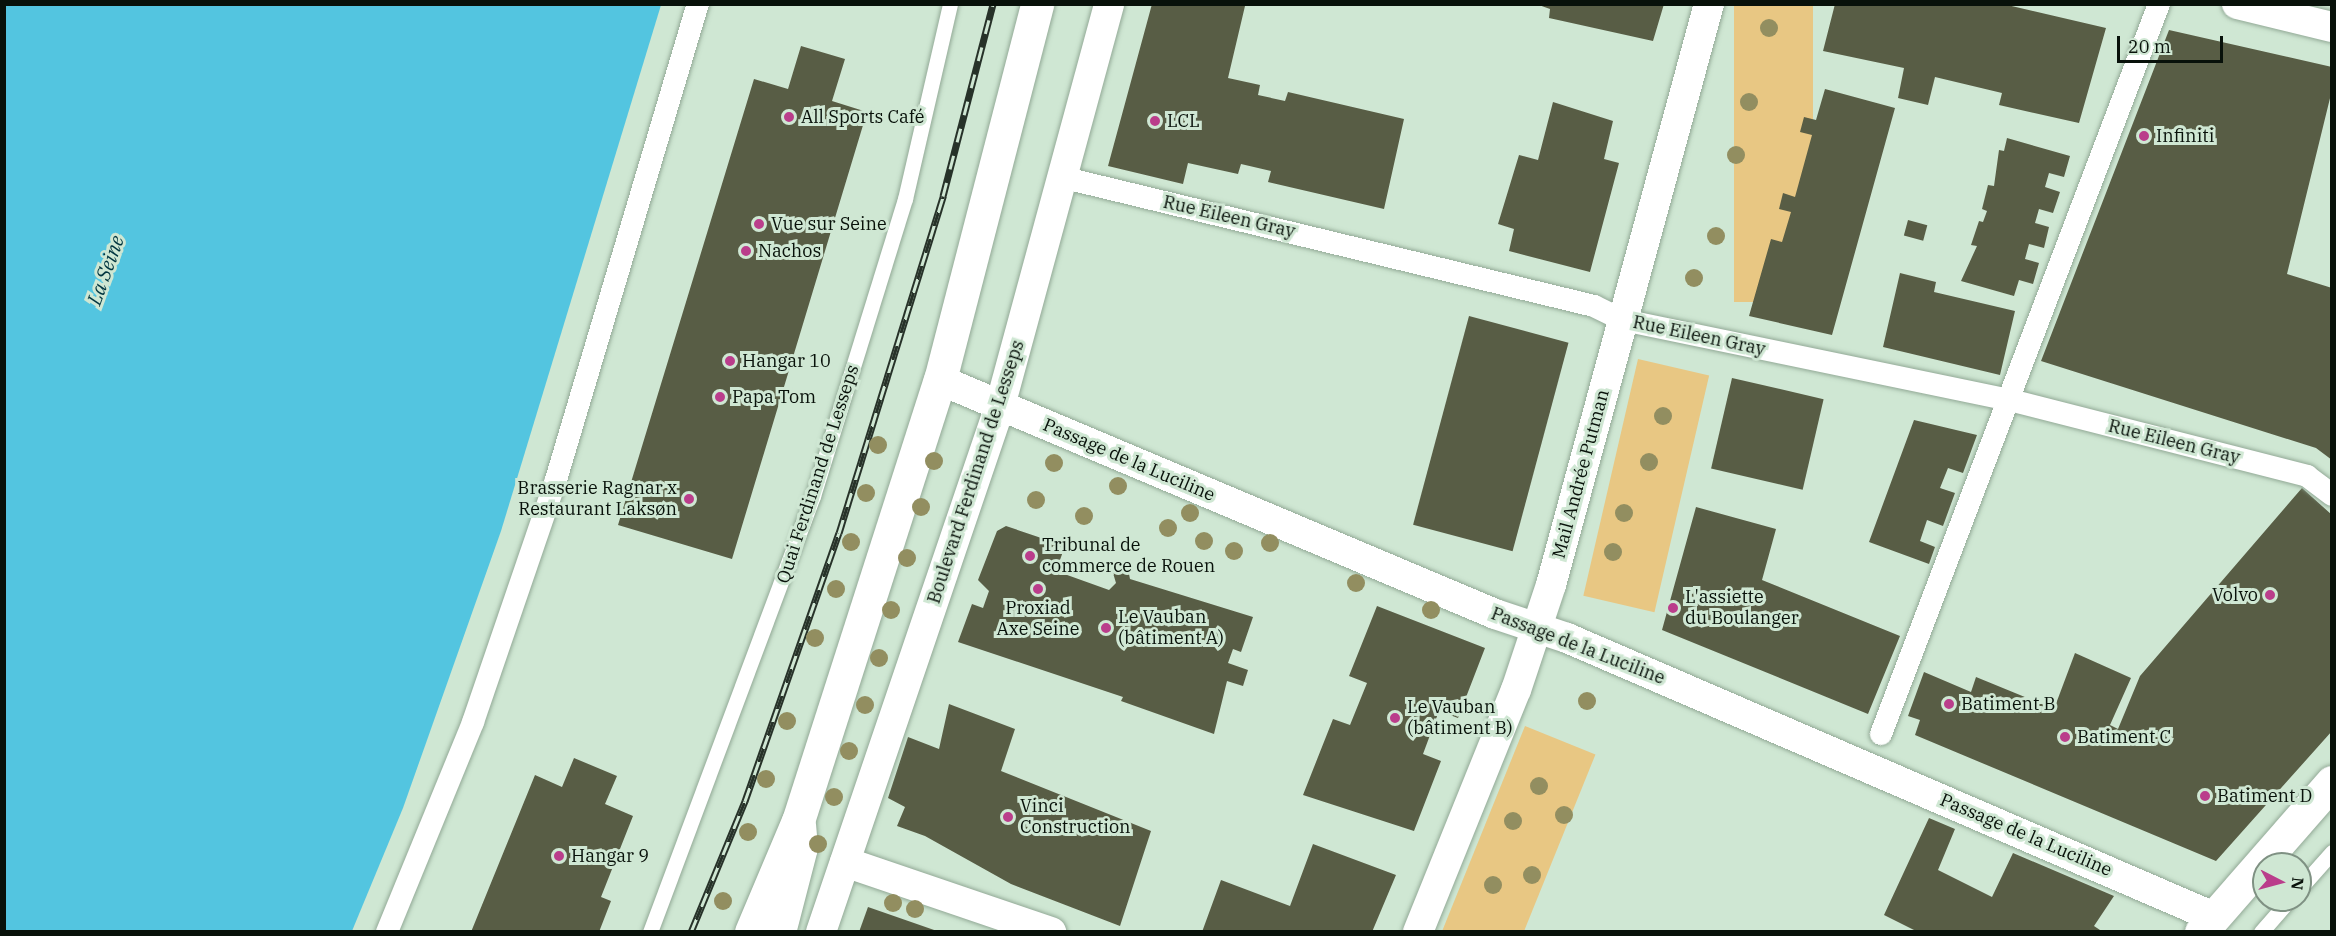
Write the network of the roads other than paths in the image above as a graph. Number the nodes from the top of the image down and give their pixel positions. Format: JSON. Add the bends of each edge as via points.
{"nodes":[{"id":1,"x":698,"y":4,"type":"edge"},
{"id":2,"x":950,"y":4,"type":"edge"},
{"id":3,"x":1037,"y":4,"type":"edge"},
{"id":4,"x":1109,"y":4,"type":"edge"},
{"id":5,"x":1708,"y":4,"type":"edge"},
{"id":6,"x":2159,"y":4,"type":"edge"},
{"id":7,"x":2237,"y":4,"type":"edge"},
{"id":8,"x":2331,"y":27,"type":"edge"},
{"id":9,"x":1065,"y":178,"type":"junction"},
{"id":10,"x":1623,"y":320,"type":"junction"},
{"id":11,"x":940,"y":381,"type":"junction"},
{"id":12,"x":2006,"y":399,"type":"junction"},
{"id":13,"x":1000,"y":406,"type":"junction"},
{"id":14,"x":2331,"y":495,"type":"edge"},
{"id":15,"x":1536,"y":628,"type":"junction"},
{"id":16,"x":1881,"y":734,"type":"dead end"},
{"id":17,"x":2331,"y":782,"type":"edge"},
{"id":18,"x":798,"y":821,"type":"junction"},
{"id":19,"x":2331,"y":852,"type":"edge"},
{"id":20,"x":845,"y":862,"type":"junction"},
{"id":21,"x":2312,"y":874,"type":"edge"},
{"id":22,"x":2278,"y":912,"type":"edge"},
{"id":23,"x":2208,"y":924,"type":"edge"},
{"id":24,"x":387,"y":932,"type":"edge"},
{"id":25,"x":650,"y":932,"type":"edge"},
{"id":26,"x":751,"y":932,"type":"edge"},
{"id":27,"x":780,"y":932,"type":"edge"},
{"id":28,"x":820,"y":932,"type":"edge"},
{"id":29,"x":1051,"y":932,"type":"edge"},
{"id":30,"x":1418,"y":932,"type":"edge"},
{"id":31,"x":2261,"y":932,"type":"edge"}],
"edges":[{"from":1,"to":24,"type":"street","via":[[555,483],[473,722]]},
{"from":2,"to":25,"type":"lane","name":"Quai Ferdinand de Lesseps","via":[[905,199],[813,496]]},
{"from":3,"to":11,"type":"main road"},
{"from":4,"to":9,"type":"street","name":"Boulevard Ferdinand de Lesseps"},
{"from":5,"to":10,"type":"street","name":"Mail Andrée Putman"},
{"from":6,"to":12,"type":"street"},
{"from":7,"to":8,"type":"street"},
{"from":9,"to":10,"type":"street","name":"Rue Eileen Gray","via":[[1594,306]]},
{"from":9,"to":13,"type":"street","name":"Boulevard Ferdinand de Lesseps"},
{"from":10,"to":12,"type":"street","name":"Rue Eileen Gray"},
{"from":10,"to":15,"type":"street","name":"Mail Andrée Putman"},
{"from":11,"to":13,"type":"street","name":"Passage de la Luciline"},
{"from":11,"to":18,"type":"main road"},
{"from":12,"to":14,"type":"street","name":"Rue Eileen Gray","via":[[2307,476]]},
{"from":12,"to":16,"type":"street"},
{"from":13,"to":15,"type":"street","name":"Passage de la Luciline"},
{"from":13,"to":20,"type":"street","name":"Boulevard Ferdinand de Lesseps"},
{"from":15,"to":23,"type":"street","name":"Passage de la Luciline"},
{"from":15,"to":30,"type":"street","name":"Mail Andrée Putman"},
{"from":17,"to":23,"type":"main road"},
{"from":18,"to":26,"type":"main road"},
{"from":18,"to":27,"type":"main road","via":[[801,847]]},
{"from":19,"to":21,"type":"lane"},
{"from":20,"to":28,"type":"street","name":"Boulevard Ferdinand de Lesseps"},
{"from":20,"to":29,"type":"street"},
{"from":22,"to":31,"type":"lane"}]}
